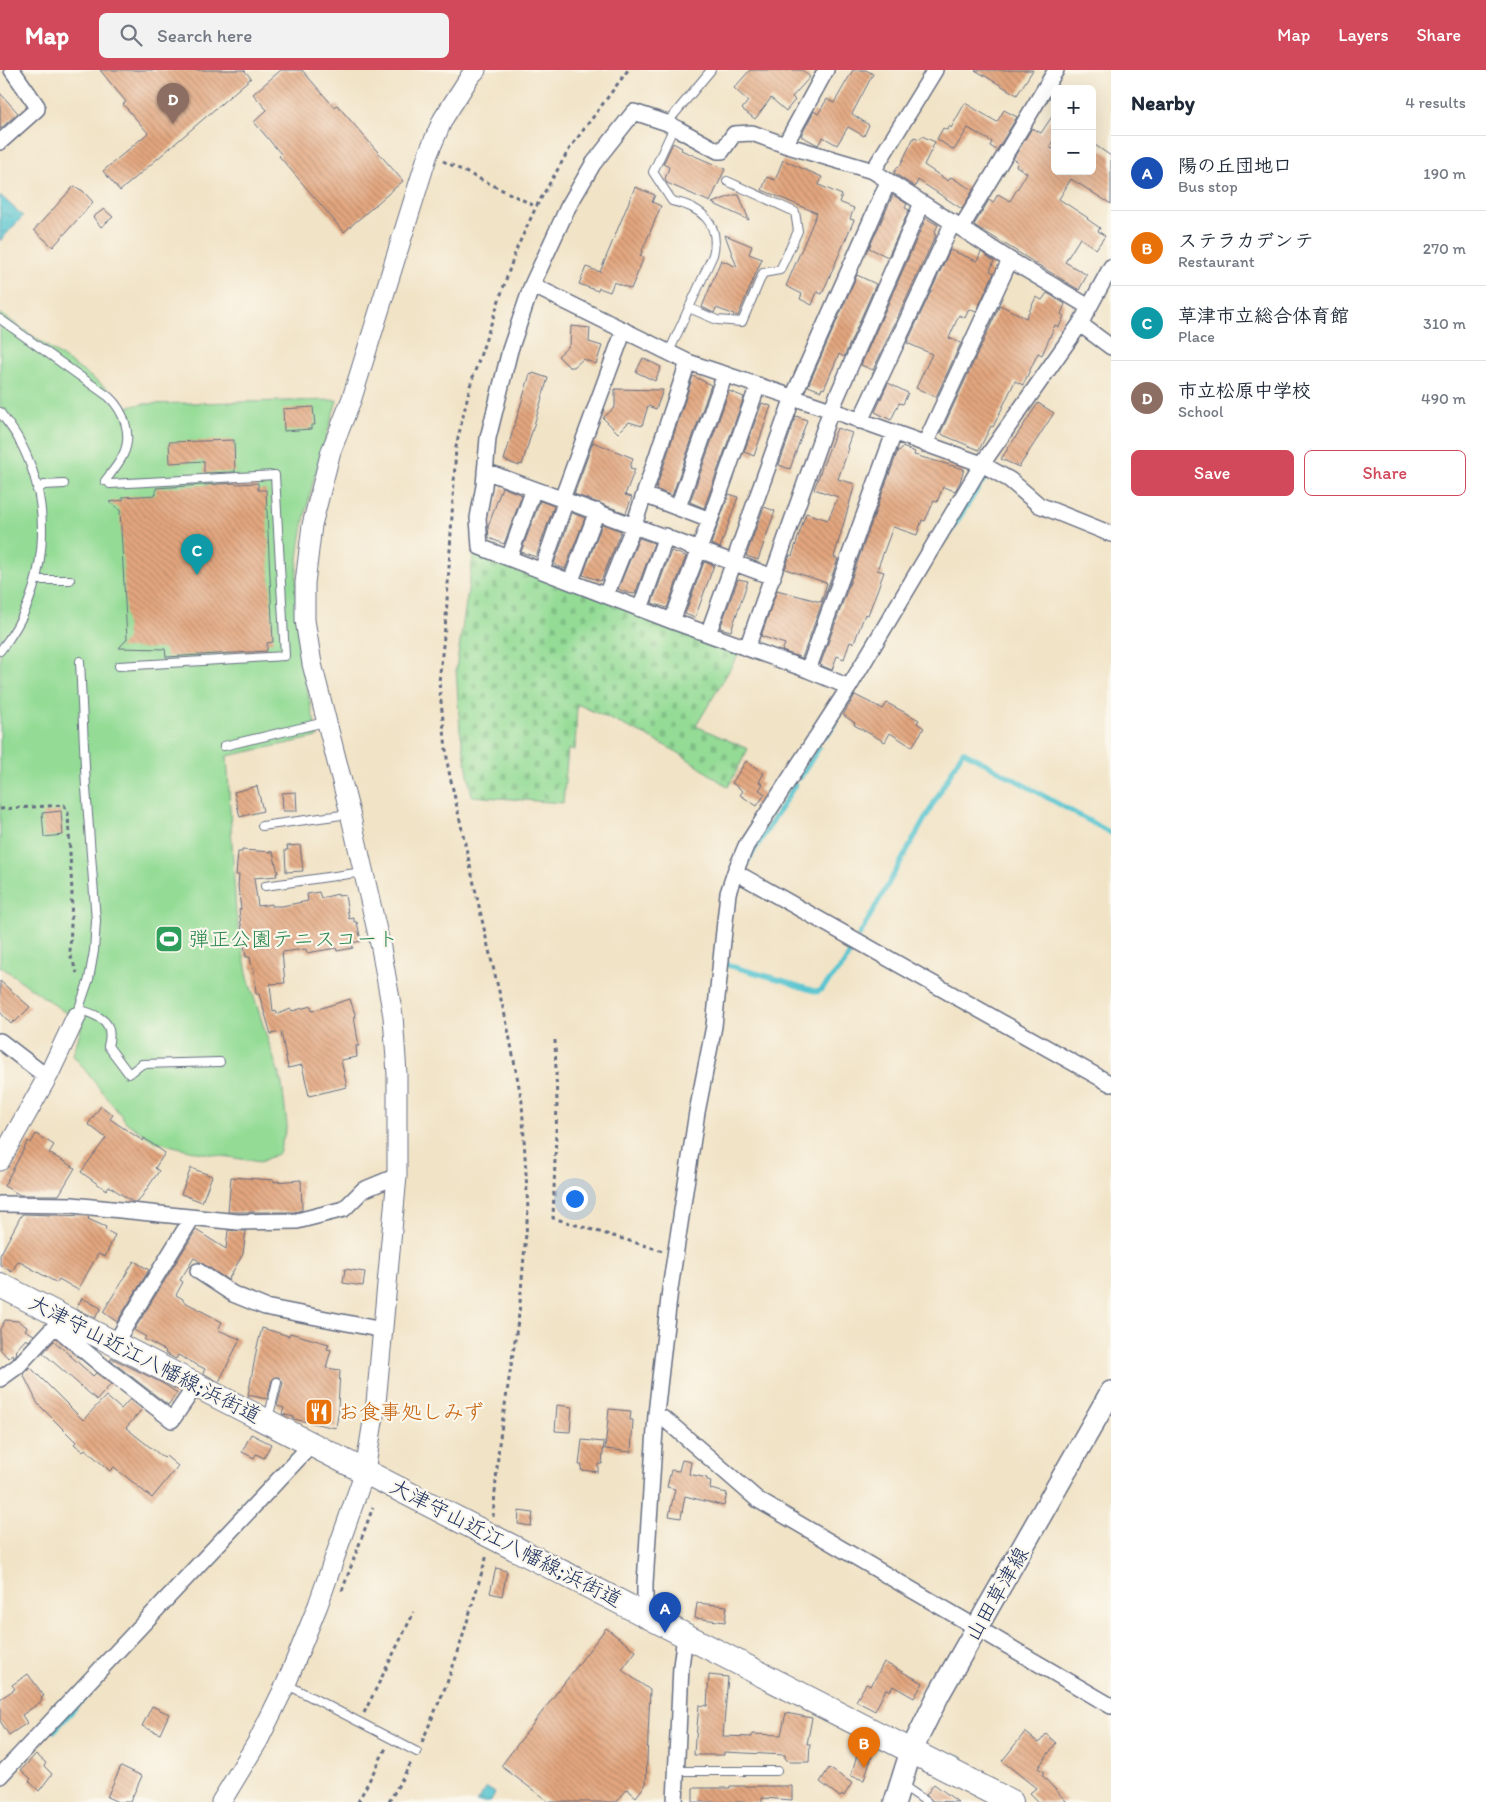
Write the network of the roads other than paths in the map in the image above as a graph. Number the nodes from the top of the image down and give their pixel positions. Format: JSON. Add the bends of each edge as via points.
{"nodes":[{"id":1,"x":12,"y":70,"type":"edge"},
{"id":2,"x":476,"y":70,"type":"edge"},
{"id":3,"x":711,"y":70,"type":"edge"},
{"id":4,"x":826,"y":70,"type":"edge"},
{"id":5,"x":935,"y":70,"type":"edge"},
{"id":6,"x":1056,"y":70,"type":"edge"},
{"id":7,"x":670,"y":125,"type":"junction"},
{"id":8,"x":0,"y":142,"type":"edge"},
{"id":9,"x":785,"y":145,"type":"junction"},
{"id":10,"x":873,"y":171,"type":"junction"},
{"id":11,"x":727,"y":181,"type":"dead end"},
{"id":12,"x":888,"y":182,"type":"junction"},
{"id":13,"x":922,"y":203,"type":"junction"},
{"id":14,"x":957,"y":225,"type":"junction"},
{"id":15,"x":1010,"y":260,"type":"junction"},
{"id":16,"x":1111,"y":267,"type":"edge"},
{"id":17,"x":532,"y":285,"type":"junction"},
{"id":18,"x":1089,"y":307,"type":"junction"},
{"id":19,"x":689,"y":308,"type":"junction"},
{"id":20,"x":0,"y":319,"type":"edge"},
{"id":21,"x":1080,"y":324,"type":"junction"},
{"id":22,"x":624,"y":330,"type":"junction"},
{"id":23,"x":1111,"y":347,"type":"edge"},
{"id":24,"x":669,"y":352,"type":"junction"},
{"id":25,"x":688,"y":362,"type":"junction"},
{"id":26,"x":726,"y":374,"type":"junction"},
{"id":27,"x":758,"y":385,"type":"junction"},
{"id":28,"x":793,"y":397,"type":"junction"},
{"id":29,"x":831,"y":410,"type":"junction"},
{"id":30,"x":0,"y":412,"type":"edge"},
{"id":31,"x":860,"y":420,"type":"junction"},
{"id":32,"x":894,"y":433,"type":"junction"},
{"id":33,"x":925,"y":444,"type":"junction"},
{"id":34,"x":982,"y":464,"type":"junction"},
{"id":35,"x":485,"y":471,"type":"junction"},
{"id":36,"x":64,"y":484,"type":"dead end"},
{"id":37,"x":534,"y":489,"type":"junction"},
{"id":38,"x":36,"y":490,"type":"junction"},
{"id":39,"x":644,"y":495,"type":"junction"},
{"id":40,"x":564,"y":500,"type":"junction"},
{"id":41,"x":678,"y":507,"type":"junction"},
{"id":42,"x":597,"y":512,"type":"junction"},
{"id":43,"x":710,"y":520,"type":"junction"},
{"id":44,"x":634,"y":525,"type":"junction"},
{"id":45,"x":1111,"y":534,"type":"edge"},
{"id":46,"x":666,"y":536,"type":"junction"},
{"id":47,"x":699,"y":549,"type":"junction"},
{"id":48,"x":509,"y":558,"type":"junction"},
{"id":49,"x":734,"y":563,"type":"junction"},
{"id":50,"x":542,"y":570,"type":"junction"},
{"id":51,"x":773,"y":576,"type":"junction"},
{"id":52,"x":37,"y":580,"type":"junction"},
{"id":53,"x":70,"y":580,"type":"dead end"},
{"id":54,"x":572,"y":581,"type":"junction"},
{"id":55,"x":606,"y":596,"type":"junction"},
{"id":56,"x":640,"y":609,"type":"junction"},
{"id":57,"x":672,"y":621,"type":"junction"},
{"id":58,"x":708,"y":634,"type":"junction"},
{"id":59,"x":747,"y":648,"type":"junction"},
{"id":60,"x":0,"y":651,"type":"edge"},
{"id":61,"x":80,"y":661,"type":"dead end"},
{"id":62,"x":119,"y":666,"type":"dead end"},
{"id":63,"x":808,"y":670,"type":"junction"},
{"id":64,"x":849,"y":687,"type":"junction"},
{"id":65,"x":327,"y":721,"type":"junction"},
{"id":66,"x":224,"y":746,"type":"dead end"},
{"id":67,"x":350,"y":814,"type":"junction"},
{"id":68,"x":262,"y":826,"type":"dead end"},
{"id":69,"x":363,"y":872,"type":"junction"},
{"id":70,"x":735,"y":872,"type":"junction"},
{"id":71,"x":265,"y":886,"type":"dead end"},
{"id":72,"x":77,"y":1013,"type":"junction"},
{"id":73,"x":0,"y":1042,"type":"edge"},
{"id":74,"x":220,"y":1062,"type":"dead end"},
{"id":75,"x":47,"y":1077,"type":"junction"},
{"id":76,"x":1111,"y":1084,"type":"edge"},
{"id":77,"x":0,"y":1161,"type":"edge"},
{"id":78,"x":397,"y":1176,"type":"junction"},
{"id":79,"x":0,"y":1204,"type":"edge"},
{"id":80,"x":192,"y":1218,"type":"junction"},
{"id":81,"x":198,"y":1271,"type":"dead end"},
{"id":82,"x":0,"y":1285,"type":"edge"},
{"id":83,"x":57,"y":1320,"type":"junction"},
{"id":84,"x":383,"y":1330,"type":"junction"},
{"id":85,"x":115,"y":1343,"type":"junction"},
{"id":86,"x":0,"y":1379,"type":"edge"},
{"id":87,"x":277,"y":1382,"type":"dead end"},
{"id":88,"x":196,"y":1385,"type":"junction"},
{"id":89,"x":1111,"y":1392,"type":"edge"},
{"id":90,"x":656,"y":1414,"type":"junction"},
{"id":91,"x":267,"y":1421,"type":"junction"},
{"id":92,"x":312,"y":1444,"type":"junction"},
{"id":93,"x":365,"y":1471,"type":"junction"},
{"id":94,"x":645,"y":1615,"type":"junction"},
{"id":95,"x":978,"y":1628,"type":"junction"},
{"id":96,"x":685,"y":1636,"type":"junction"},
{"id":97,"x":286,"y":1684,"type":"junction"},
{"id":98,"x":1111,"y":1706,"type":"edge"},
{"id":99,"x":911,"y":1751,"type":"junction"},
{"id":100,"x":417,"y":1752,"type":"road end"},
{"id":101,"x":676,"y":1771,"type":"junction"},
{"id":102,"x":777,"y":1771,"type":"dead end"},
{"id":103,"x":0,"y":1776,"type":"edge"},
{"id":104,"x":898,"y":1793,"type":"edge"},
{"id":105,"x":221,"y":1802,"type":"edge"},
{"id":106,"x":675,"y":1802,"type":"edge"},
{"id":107,"x":927,"y":1802,"type":"edge"},
{"id":108,"x":1011,"y":1802,"type":"edge"}],
"edges":[{"from":1,"to":8,"type":"street","via":[[38,106]]},
{"from":2,"to":65,"type":"street","via":[[443,119],[428,154],[316,506],[305,583],[305,620],[312,664]]},
{"from":3,"to":7,"type":"lane"},
{"from":4,"to":9,"type":"street"},
{"from":5,"to":10,"type":"street"},
{"from":6,"to":14,"type":"street"},
{"from":7,"to":9,"type":"street","via":[[718,151],[722,151],[734,134],[752,133]]},
{"from":7,"to":17,"type":"street","via":[[634,112],[592,164]]},
{"from":7,"to":19,"type":"lane","via":[[653,172],[672,201],[687,204],[705,216],[714,232],[713,255]]},
{"from":9,"to":10,"type":"street"},
{"from":10,"to":12,"type":"street"},
{"from":11,"to":19,"type":"lane","via":[[795,212],[798,231],[780,270],[762,273],[742,322],[717,320]]},
{"from":12,"to":13,"type":"street"},
{"from":12,"to":28,"type":"street"},
{"from":13,"to":14,"type":"street"},
{"from":13,"to":29,"type":"street"},
{"from":14,"to":15,"type":"street"},
{"from":14,"to":31,"type":"street"},
{"from":15,"to":18,"type":"street"},
{"from":15,"to":33,"type":"street"},
{"from":16,"to":18,"type":"street"},
{"from":17,"to":22,"type":"street"},
{"from":17,"to":35,"type":"street","via":[[510,350],[488,438]]},
{"from":18,"to":21,"type":"street"},
{"from":19,"to":24,"type":"lane"},
{"from":20,"to":62,"type":"lane","via":[[118,405],[123,414],[126,441],[124,454],[107,482],[275,475],[285,656]]},
{"from":21,"to":23,"type":"street"},
{"from":21,"to":34,"type":"street"},
{"from":22,"to":24,"type":"street"},
{"from":22,"to":40,"type":"street"},
{"from":24,"to":25,"type":"street"},
{"from":25,"to":26,"type":"street"},
{"from":25,"to":39,"type":"street"},
{"from":26,"to":27,"type":"street"},
{"from":26,"to":41,"type":"street"},
{"from":27,"to":28,"type":"street"},
{"from":27,"to":43,"type":"street"},
{"from":28,"to":29,"type":"street"},
{"from":28,"to":49,"type":"street"},
{"from":29,"to":31,"type":"street"},
{"from":29,"to":51,"type":"street"},
{"from":30,"to":38,"type":"lane","via":[[18,438],[31,467]]},
{"from":31,"to":32,"type":"street"},
{"from":32,"to":33,"type":"street"},
{"from":32,"to":63,"type":"street"},
{"from":33,"to":34,"type":"street"},
{"from":34,"to":45,"type":"street","via":[[1010,480],[1040,505]]},
{"from":34,"to":64,"type":"street"},
{"from":35,"to":37,"type":"street"},
{"from":35,"to":48,"type":"street","via":[[478,518],[480,548]]},
{"from":36,"to":38,"type":"lane","via":[[44,485]]},
{"from":37,"to":40,"type":"street"},
{"from":37,"to":48,"type":"street"},
{"from":38,"to":52,"type":"lane","via":[[42,530]]},
{"from":39,"to":41,"type":"street"},
{"from":39,"to":44,"type":"street"},
{"from":40,"to":42,"type":"street"},
{"from":40,"to":50,"type":"street"},
{"from":41,"to":43,"type":"street"},
{"from":42,"to":44,"type":"street"},
{"from":42,"to":54,"type":"street"},
{"from":43,"to":47,"type":"street"},
{"from":44,"to":46,"type":"street"},
{"from":44,"to":55,"type":"street"},
{"from":46,"to":47,"type":"street"},
{"from":46,"to":56,"type":"street"},
{"from":47,"to":49,"type":"street"},
{"from":47,"to":57,"type":"street"},
{"from":48,"to":50,"type":"street"},
{"from":49,"to":51,"type":"street"},
{"from":49,"to":58,"type":"street"},
{"from":50,"to":54,"type":"street"},
{"from":51,"to":59,"type":"street"},
{"from":52,"to":53,"type":"lane"},
{"from":52,"to":60,"type":"lane","via":[[25,612]]},
{"from":54,"to":55,"type":"street"},
{"from":55,"to":56,"type":"street"},
{"from":56,"to":57,"type":"street"},
{"from":57,"to":58,"type":"street"},
{"from":58,"to":59,"type":"street"},
{"from":59,"to":63,"type":"street"},
{"from":61,"to":72,"type":"lane","via":[[96,921],[89,979]]},
{"from":63,"to":64,"type":"street"},
{"from":64,"to":70,"type":"street","via":[[746,846]]},
{"from":65,"to":66,"type":"lane"},
{"from":65,"to":67,"type":"street"},
{"from":67,"to":68,"type":"lane"},
{"from":67,"to":69,"type":"street"},
{"from":69,"to":71,"type":"lane"},
{"from":69,"to":78,"type":"street","via":[[393,1016],[397,1074]]},
{"from":70,"to":76,"type":"street"},
{"from":70,"to":90,"type":"street","via":[[728,893],[714,1026],[675,1255]]},
{"from":72,"to":74,"type":"lane","via":[[100,1016],[104,1020],[110,1033],[108,1046],[129,1074],[142,1064]]},
{"from":72,"to":75,"type":"street"},
{"from":73,"to":75,"type":"street"},
{"from":75,"to":77,"type":"street"},
{"from":78,"to":80,"type":"street","via":[[363,1190],[344,1208],[297,1221],[238,1222]]},
{"from":78,"to":84,"type":"street"},
{"from":79,"to":80,"type":"street","via":[[72,1205]]},
{"from":80,"to":85,"type":"street"},
{"from":81,"to":84,"type":"street","via":[[233,1294],[265,1307]]},
{"from":82,"to":83,"type":"main road","name":"大津守山近江八幡線;浜街道"},
{"from":83,"to":85,"type":"main road","name":"大津守山近江八幡線;浜街道"},
{"from":83,"to":86,"type":"street","via":[[18,1366]]},
{"from":83,"to":88,"type":"street","via":[[100,1364],[172,1420]]},
{"from":84,"to":93,"type":"street"},
{"from":85,"to":88,"type":"main road","name":"大津守山近江八幡線;浜街道"},
{"from":87,"to":91,"type":"lane"},
{"from":88,"to":91,"type":"main road","name":"大津守山近江八幡線;浜街道"},
{"from":89,"to":95,"type":"main road","name":"山田草津線"},
{"from":90,"to":94,"type":"street"},
{"from":90,"to":95,"type":"street","via":[[758,1500]]},
{"from":91,"to":92,"type":"main road","name":"大津守山近江八幡線;浜街道"},
{"from":92,"to":93,"type":"main road","name":"大津守山近江八幡線;浜街道"},
{"from":92,"to":103,"type":"street"},
{"from":93,"to":94,"type":"main road","name":"大津守山近江八幡線;浜街道"},
{"from":93,"to":97,"type":"street","via":[[318,1605]]},
{"from":94,"to":96,"type":"main road","name":"大津守山近江八幡線;浜街道"},
{"from":95,"to":98,"type":"street"},
{"from":95,"to":99,"type":"main road","name":"山田草津線","via":[[939,1694]]},
{"from":96,"to":99,"type":"main road","name":"大津守山近江八幡線;浜街道"},
{"from":96,"to":101,"type":"street"},
{"from":97,"to":100,"type":"lane"},
{"from":97,"to":105,"type":"street","via":[[258,1741]]},
{"from":99,"to":104,"type":"main road","name":"山田草津線"},
{"from":99,"to":108,"type":"main road","name":"大津守山近江八幡線;浜街道"},
{"from":101,"to":102,"type":"lane"},
{"from":101,"to":106,"type":"street"},
{"from":104,"to":107,"type":"lane"}]}
